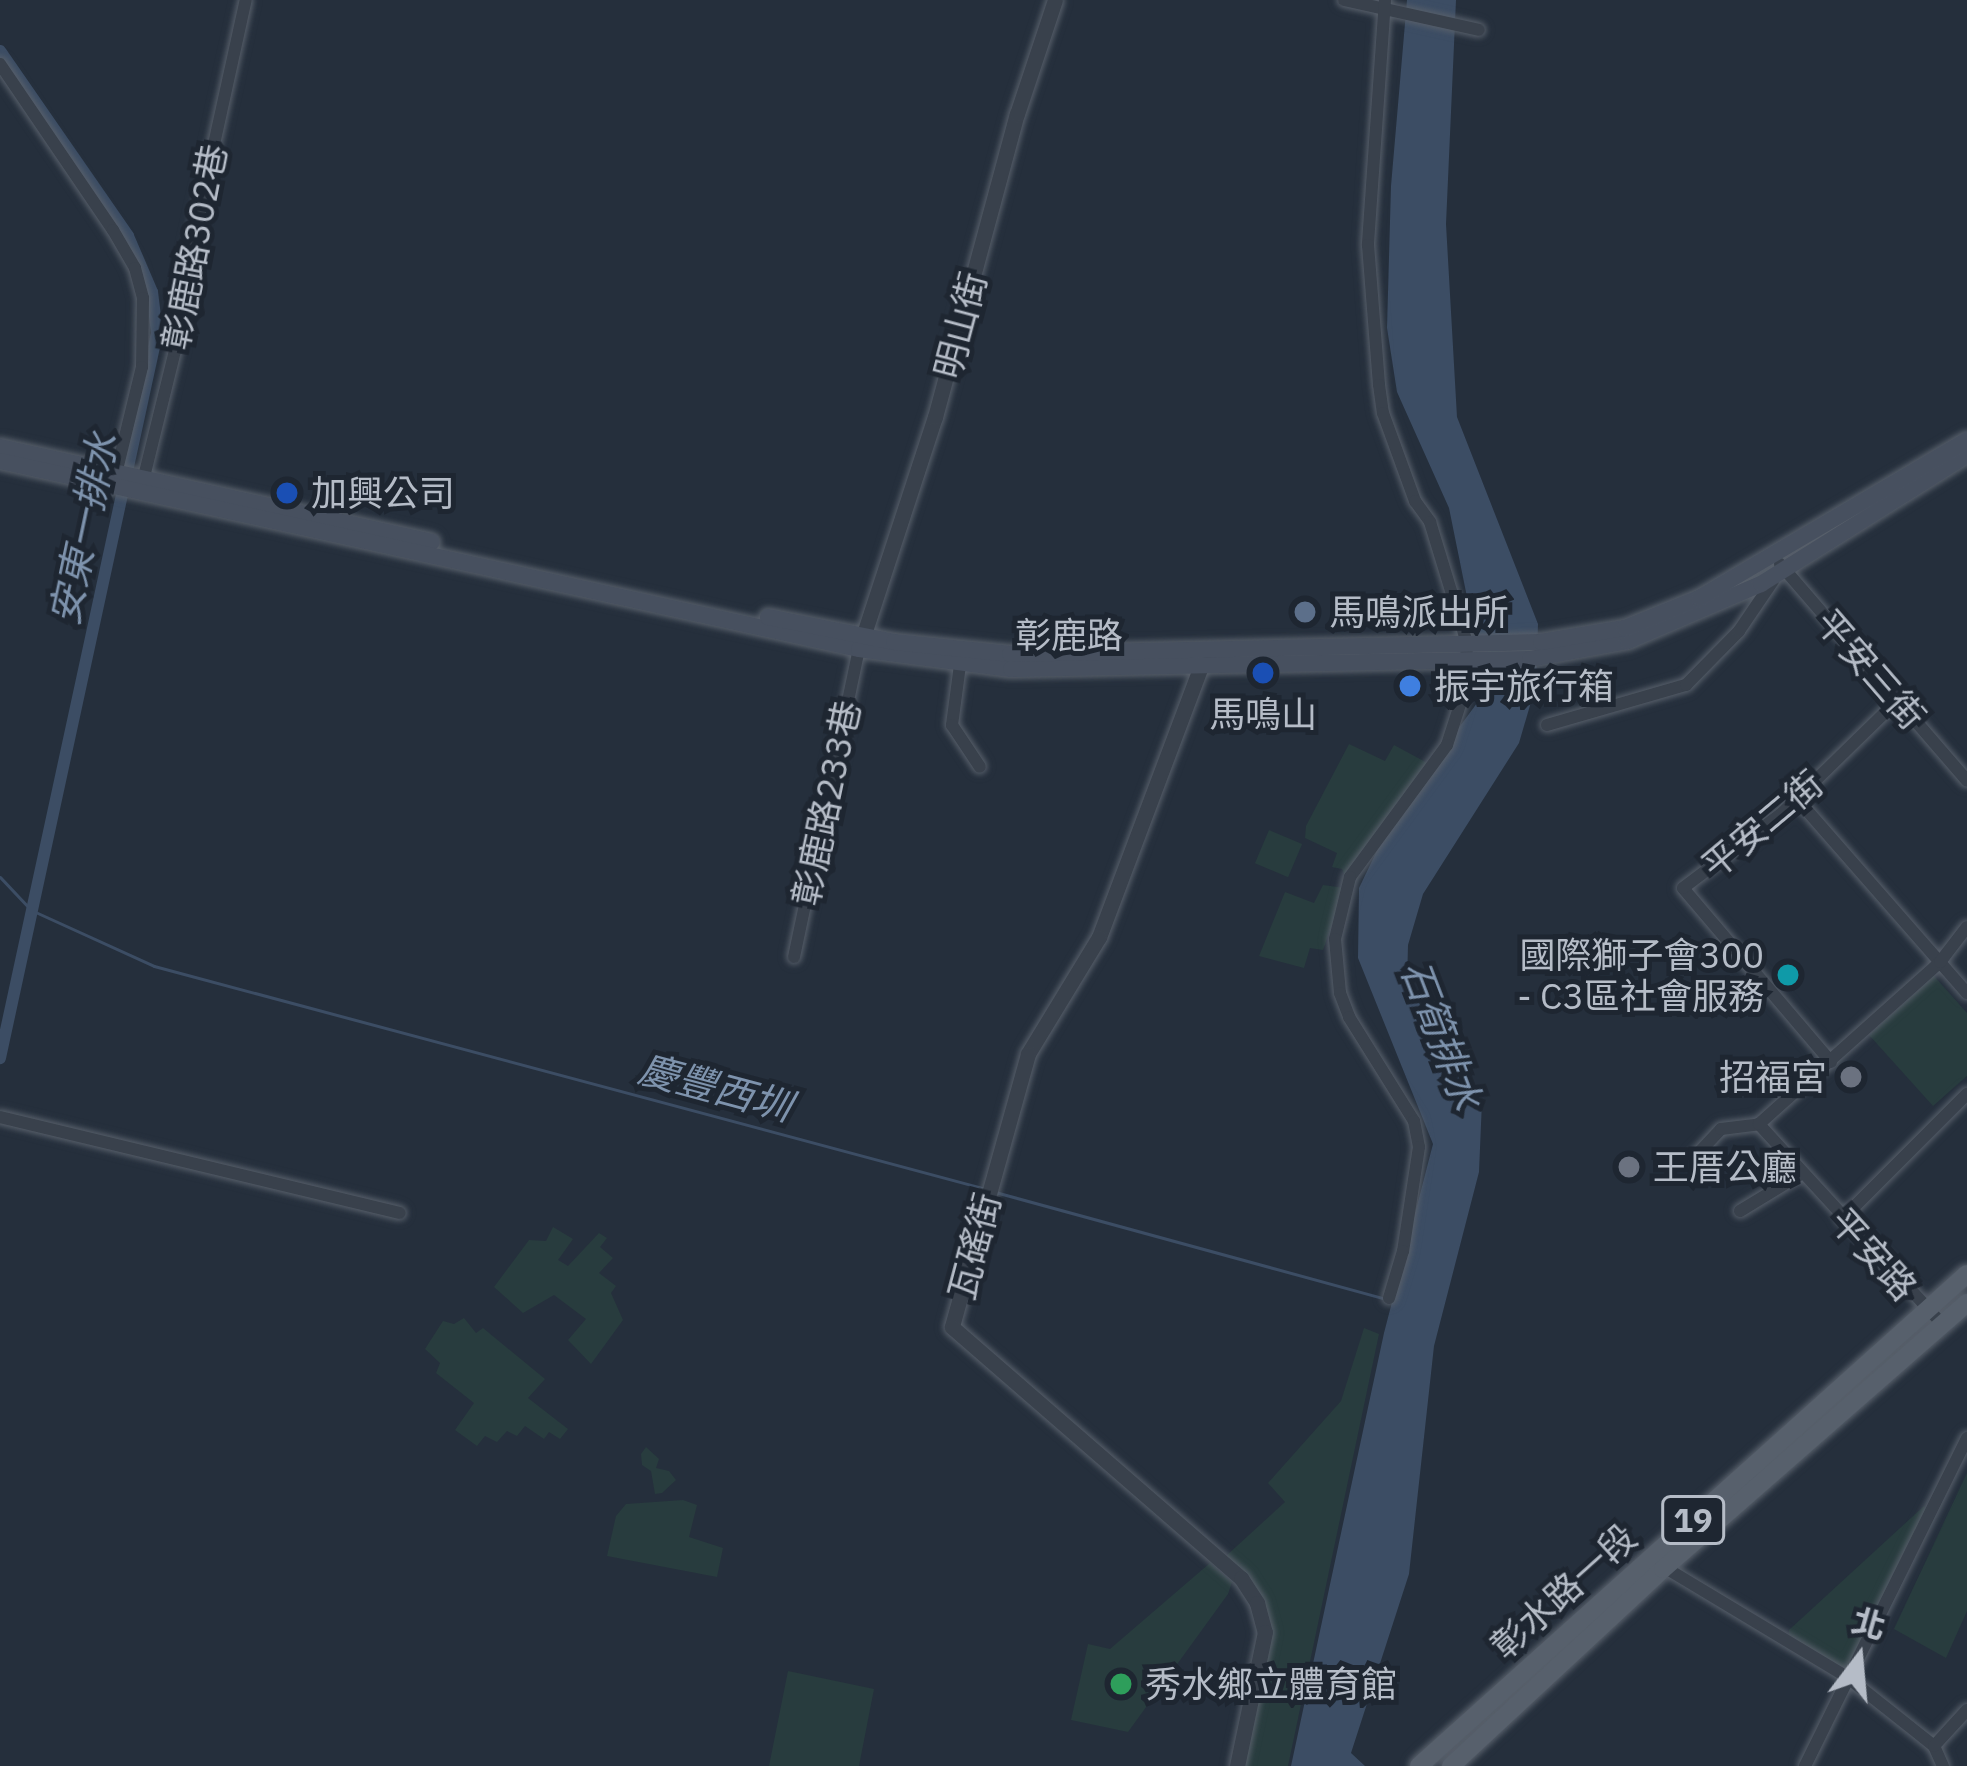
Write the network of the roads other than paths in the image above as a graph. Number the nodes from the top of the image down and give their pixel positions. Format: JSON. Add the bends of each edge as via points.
{"nodes":[{"id":1,"x":245,"y":0,"type":"edge"},
{"id":2,"x":1055,"y":0,"type":"edge"},
{"id":3,"x":1344,"y":0,"type":"edge"},
{"id":4,"x":1384,"y":4,"type":"edge"},
{"id":5,"x":1479,"y":30,"type":"dead end"},
{"id":6,"x":0,"y":64,"type":"edge"},
{"id":7,"x":1967,"y":440,"type":"edge"},
{"id":8,"x":0,"y":446,"type":"edge"},
{"id":9,"x":1967,"y":455,"type":"edge"},
{"id":10,"x":0,"y":461,"type":"edge"},
{"id":11,"x":115,"y":480,"type":"junction"},
{"id":12,"x":141,"y":486,"type":"junction"},
{"id":13,"x":1779,"y":563,"type":"junction"},
{"id":14,"x":860,"y":642,"type":"junction"},
{"id":15,"x":1235,"y":649,"type":"junction"},
{"id":16,"x":1470,"y":651,"type":"junction"},
{"id":17,"x":1010,"y":662,"type":"junction"},
{"id":18,"x":960,"y":665,"type":"junction"},
{"id":19,"x":1201,"y":666,"type":"junction"},
{"id":20,"x":1900,"y":699,"type":"junction"},
{"id":21,"x":1547,"y":725,"type":"dead end"},
{"id":22,"x":980,"y":767,"type":"dead end"},
{"id":23,"x":1967,"y":781,"type":"edge"},
{"id":24,"x":1798,"y":799,"type":"junction"},
{"id":25,"x":1967,"y":928,"type":"edge"},
{"id":26,"x":794,"y":957,"type":"dead end"},
{"id":27,"x":1940,"y":962,"type":"junction"},
{"id":28,"x":1967,"y":993,"type":"edge"},
{"id":29,"x":1831,"y":1062,"type":"junction"},
{"id":30,"x":1967,"y":1094,"type":"edge"},
{"id":31,"x":0,"y":1117,"type":"edge"},
{"id":32,"x":1760,"y":1124,"type":"junction"},
{"id":33,"x":1690,"y":1161,"type":"dead end"},
{"id":34,"x":1802,"y":1174,"type":"junction"},
{"id":35,"x":1739,"y":1211,"type":"dead end"},
{"id":36,"x":400,"y":1213,"type":"dead end"},
{"id":37,"x":1842,"y":1219,"type":"junction"},
{"id":38,"x":1967,"y":1274,"type":"edge"},
{"id":39,"x":1389,"y":1298,"type":"dead end"},
{"id":40,"x":1967,"y":1303,"type":"edge"},
{"id":41,"x":1926,"y":1311,"type":"junction"},
{"id":42,"x":1943,"y":1325,"type":"junction"},
{"id":43,"x":1967,"y":1438,"type":"edge"},
{"id":44,"x":1658,"y":1562,"type":"junction"},
{"id":45,"x":1847,"y":1677,"type":"junction"},
{"id":46,"x":1967,"y":1710,"type":"edge"},
{"id":47,"x":1934,"y":1746,"type":"junction"},
{"id":48,"x":1237,"y":1766,"type":"edge"},
{"id":49,"x":1419,"y":1766,"type":"edge"},
{"id":50,"x":1451,"y":1766,"type":"edge"},
{"id":51,"x":1804,"y":1766,"type":"edge"},
{"id":52,"x":1943,"y":1766,"type":"edge"}],
"edges":[{"from":1,"to":12,"type":"street","name":"彰鹿路302巷"},
{"from":2,"to":14,"type":"street","name":"明山街","via":[[935,417]]},
{"from":3,"to":4,"type":"street"},
{"from":4,"to":5,"type":"street"},
{"from":4,"to":16,"type":"street","via":[[1368,245],[1379,385]]},
{"from":6,"to":11,"type":"street","via":[[135,268],[142,367]]},
{"from":7,"to":13,"type":"main road","name":"彰鹿路"},
{"from":8,"to":11,"type":"main road"},
{"from":9,"to":13,"type":"main road","name":"彰鹿路"},
{"from":10,"to":11,"type":"main road"},
{"from":11,"to":12,"type":"main road","name":"彰鹿路"},
{"from":12,"to":14,"type":"main road","name":"彰鹿路"},
{"from":13,"to":16,"type":"main road","name":"彰鹿路","via":[[1625,628],[1529,650]]},
{"from":13,"to":20,"type":"street","name":"平安三街"},
{"from":13,"to":21,"type":"street","via":[[1738,631],[1686,685]]},
{"from":14,"to":17,"type":"main road","name":"彰鹿路"},
{"from":14,"to":18,"type":"main road","name":"彰鹿路"},
{"from":14,"to":26,"type":"street","name":"彰鹿路233巷"},
{"from":15,"to":16,"type":"main road","name":"彰鹿路"},
{"from":15,"to":17,"type":"main road","name":"彰鹿路"},
{"from":15,"to":19,"type":"street"},
{"from":16,"to":19,"type":"main road","name":"彰鹿路"},
{"from":16,"to":39,"type":"street","via":[[1447,745],[1358,864],[1335,940],[1349,1016],[1414,1121],[1419,1147]]},
{"from":17,"to":18,"type":"main road","name":"彰鹿路"},
{"from":17,"to":19,"type":"main road","name":"彰鹿路"},
{"from":18,"to":22,"type":"street","via":[[952,725]]},
{"from":19,"to":48,"type":"street","name":"瓦磘街","via":[[1100,937],[1028,1054],[952,1327],[1249,1590],[1265,1632]]},
{"from":20,"to":23,"type":"street","name":"平安三街"},
{"from":20,"to":24,"type":"street","name":"平安二街"},
{"from":24,"to":27,"type":"street"},
{"from":24,"to":29,"type":"street","name":"平安二街","via":[[1683,889]]},
{"from":25,"to":27,"type":"street"},
{"from":27,"to":28,"type":"street"},
{"from":27,"to":29,"type":"street"},
{"from":29,"to":32,"type":"street"},
{"from":30,"to":37,"type":"street"},
{"from":31,"to":36,"type":"street"},
{"from":32,"to":33,"type":"street","via":[[1721,1129]]},
{"from":32,"to":34,"type":"street","name":"平安路"},
{"from":34,"to":35,"type":"street"},
{"from":34,"to":37,"type":"street","name":"平安路"},
{"from":37,"to":41,"type":"street","name":"平安路"},
{"from":38,"to":41,"type":"main road","name":"彰水路一段","number":"19"},
{"from":40,"to":42,"type":"main road","name":"彰水路一段","number":"19"},
{"from":41,"to":42,"type":"street","name":"平安路"},
{"from":41,"to":44,"type":"main road","name":"彰水路一段","number":"19"},
{"from":42,"to":44,"type":"main road","name":"彰水路一段","number":"19"},
{"from":43,"to":45,"type":"street"},
{"from":44,"to":45,"type":"street"},
{"from":44,"to":49,"type":"main road","name":"彰水路一段","number":"19"},
{"from":44,"to":50,"type":"main road","name":"彰水路一段","number":"19"},
{"from":45,"to":47,"type":"street"},
{"from":45,"to":51,"type":"street"},
{"from":46,"to":47,"type":"street"},
{"from":47,"to":52,"type":"street"}]}
